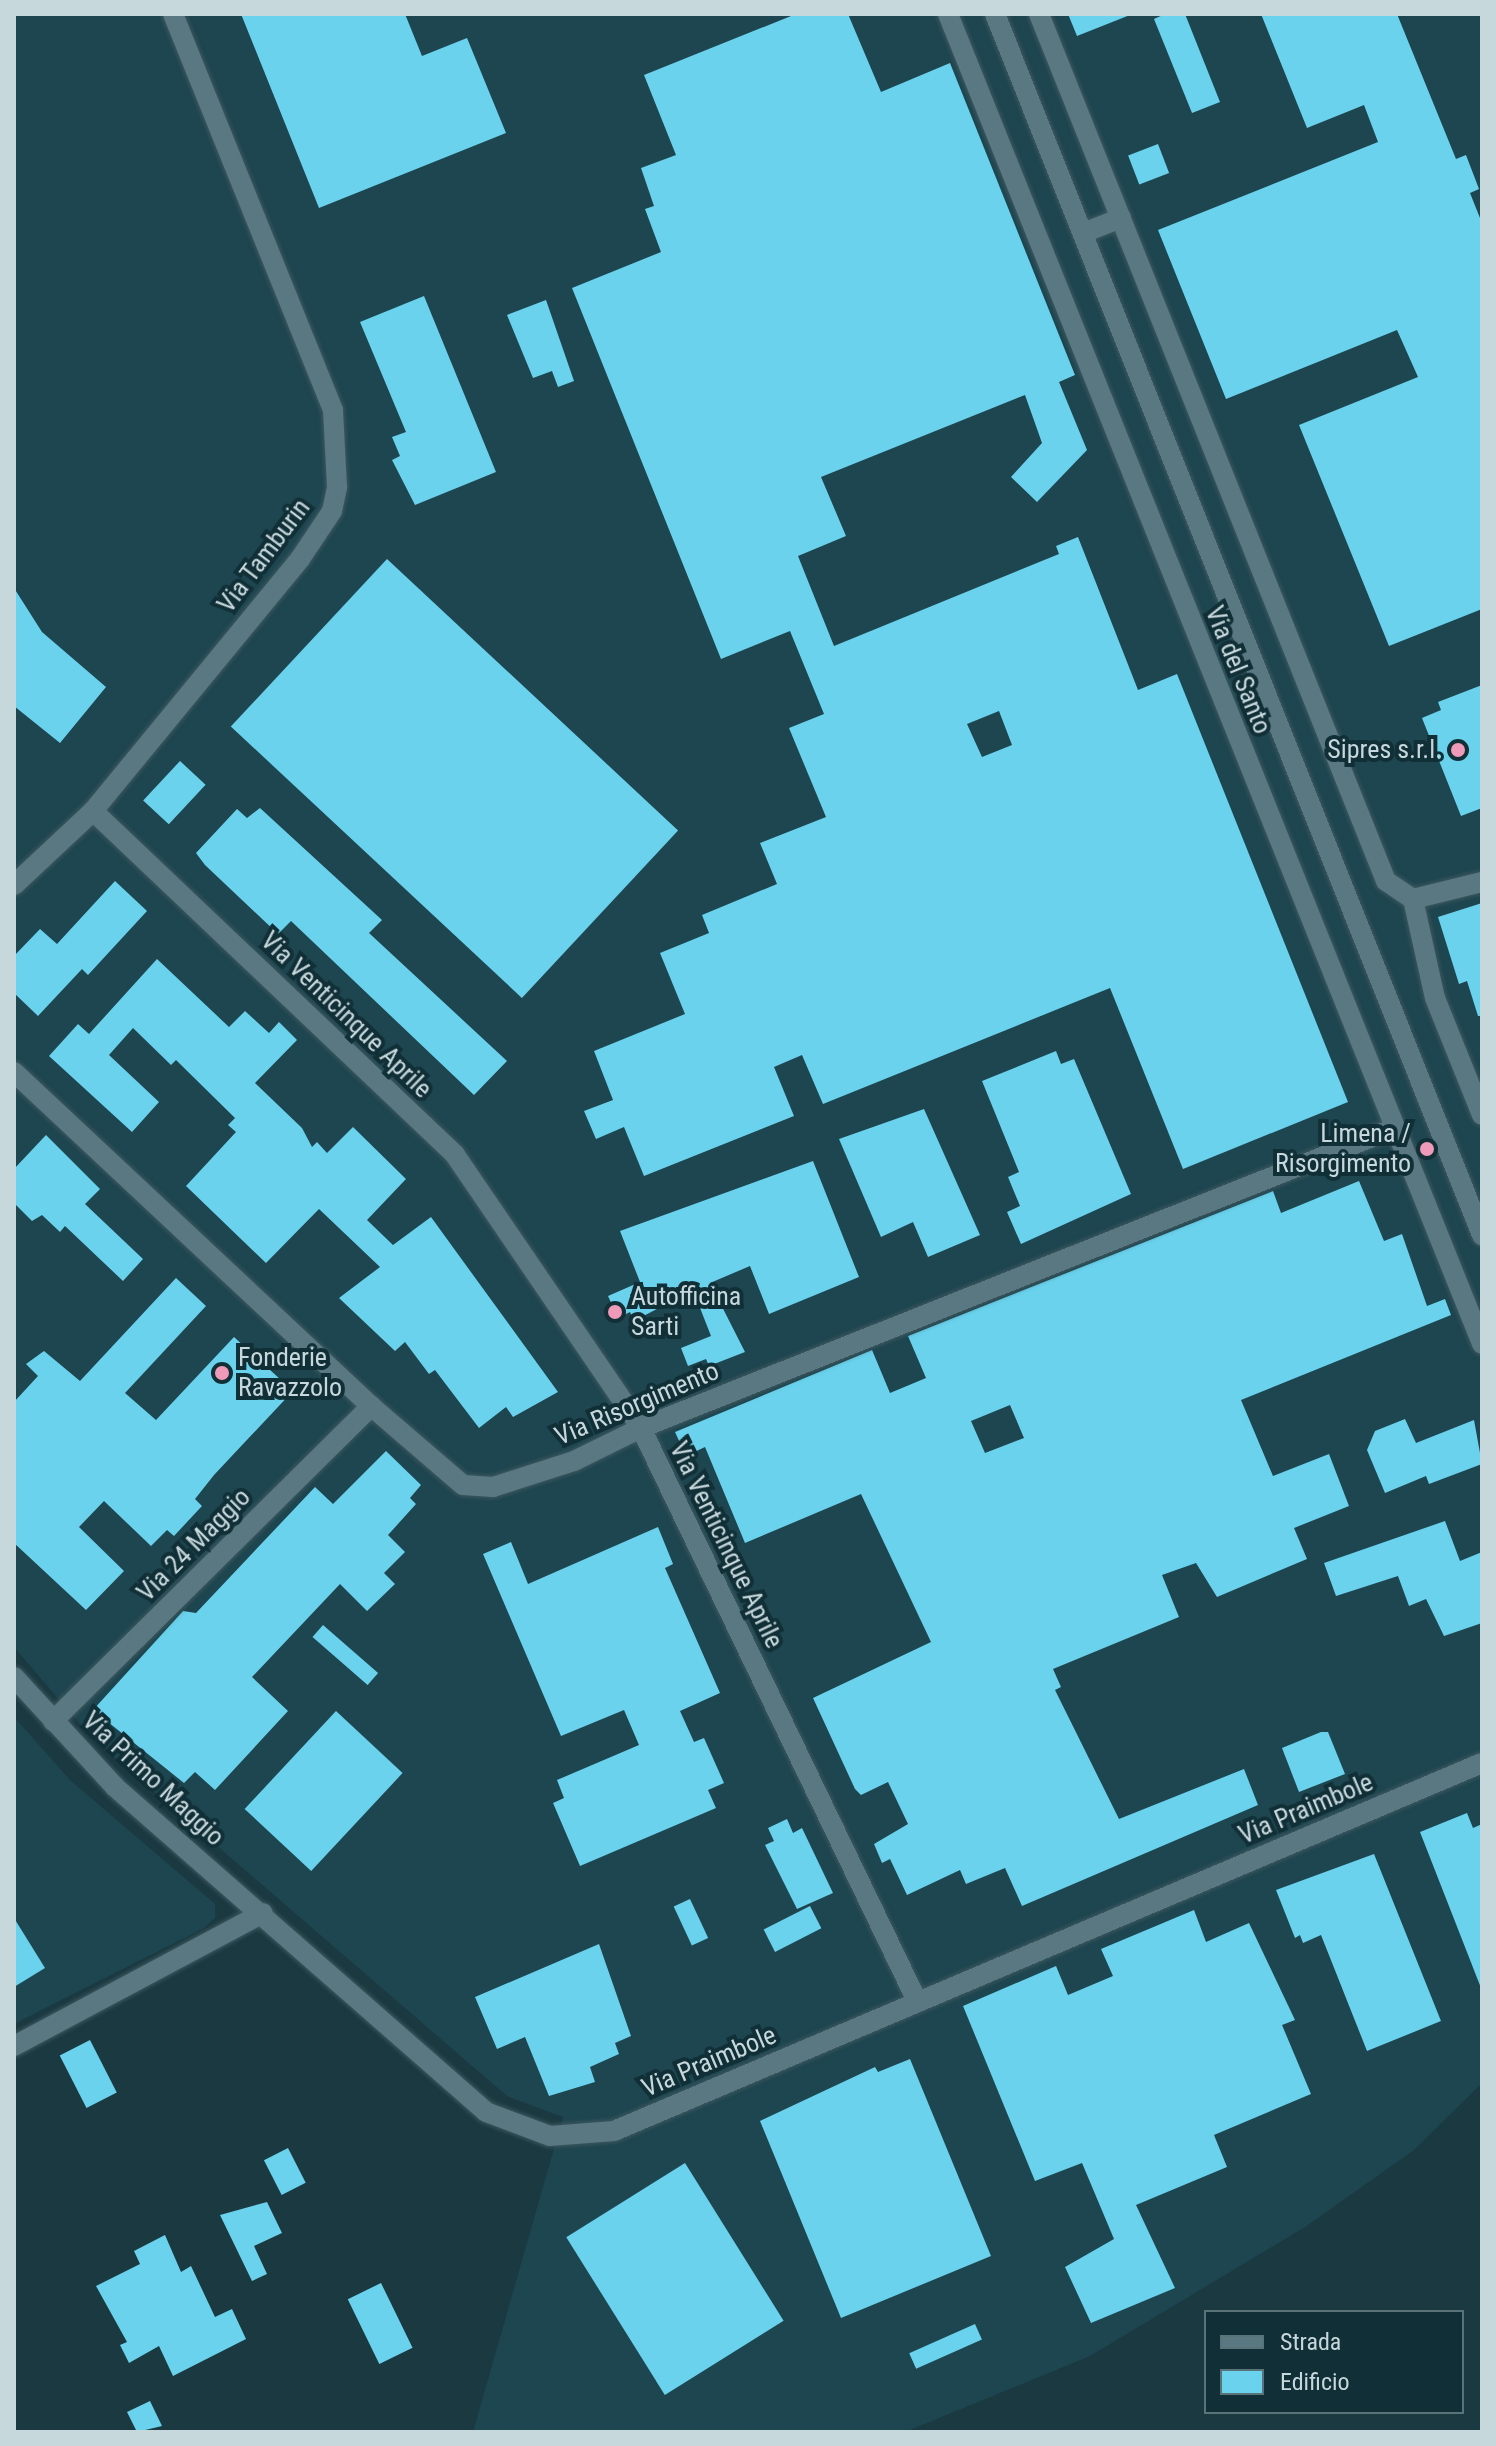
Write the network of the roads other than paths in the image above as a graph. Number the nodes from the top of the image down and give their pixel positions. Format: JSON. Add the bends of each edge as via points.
{"nodes":[{"id":1,"x":173,"y":14,"type":"edge"},
{"id":2,"x":948,"y":14,"type":"edge"},
{"id":3,"x":995,"y":14,"type":"edge"},
{"id":4,"x":1039,"y":14,"type":"edge"},
{"id":5,"x":1121,"y":218,"type":"junction"},
{"id":6,"x":1083,"y":233,"type":"junction"},
{"id":7,"x":93,"y":811,"type":"junction"},
{"id":8,"x":1482,"y":882,"type":"edge"},
{"id":9,"x":14,"y":885,"type":"edge"},
{"id":10,"x":1413,"y":899,"type":"junction"},
{"id":11,"x":14,"y":1072,"type":"edge"},
{"id":12,"x":1482,"y":1115,"type":"edge"},
{"id":13,"x":1395,"y":1128,"type":"junction"},
{"id":14,"x":1476,"y":1203,"type":"edge"},
{"id":15,"x":1482,"y":1235,"type":"edge"},
{"id":16,"x":1482,"y":1344,"type":"edge"},
{"id":17,"x":371,"y":1406,"type":"junction"},
{"id":18,"x":641,"y":1428,"type":"junction"},
{"id":19,"x":14,"y":1677,"type":"edge"},
{"id":20,"x":53,"y":1721,"type":"junction"},
{"id":21,"x":1482,"y":1763,"type":"edge"},
{"id":22,"x":263,"y":1913,"type":"junction"},
{"id":23,"x":916,"y":1999,"type":"junction"},
{"id":24,"x":14,"y":2046,"type":"edge"}],
"edges":[{"from":1,"to":7,"type":"street","name":"Via Tamburin","via":[[333,410],[337,487],[322,531]]},
{"from":2,"to":13,"type":"street","name":"Via del Santo"},
{"from":3,"to":6,"type":"street"},
{"from":4,"to":5,"type":"street"},
{"from":5,"to":6,"type":"street"},
{"from":5,"to":10,"type":"street","via":[[1386,881]]},
{"from":6,"to":14,"type":"street"},
{"from":7,"to":9,"type":"street","name":"Via Tamburin"},
{"from":7,"to":18,"type":"street","name":"Via Venticinque Aprile","via":[[455,1155]]},
{"from":8,"to":10,"type":"street"},
{"from":10,"to":12,"type":"street","via":[[1435,998]]},
{"from":11,"to":17,"type":"street","name":"Via Risorgimento"},
{"from":13,"to":16,"type":"street","name":"Via del Santo"},
{"from":13,"to":18,"type":"street","name":"Via Risorgimento"},
{"from":14,"to":15,"type":"street"},
{"from":17,"to":18,"type":"street","name":"Via Risorgimento","via":[[463,1485],[524,1479]]},
{"from":17,"to":20,"type":"street","name":"Via 24 Maggio"},
{"from":18,"to":23,"type":"street","name":"Via Venticinque Aprile"},
{"from":19,"to":20,"type":"street","name":"Via Primo Maggio"},
{"from":20,"to":22,"type":"street","name":"Via Primo Maggio","via":[[115,1787]]},
{"from":21,"to":23,"type":"street","name":"Via Praimbole"},
{"from":22,"to":23,"type":"street","name":"Via Praimbole","via":[[486,2112],[550,2136],[614,2131]]},
{"from":22,"to":24,"type":"street"}]}
